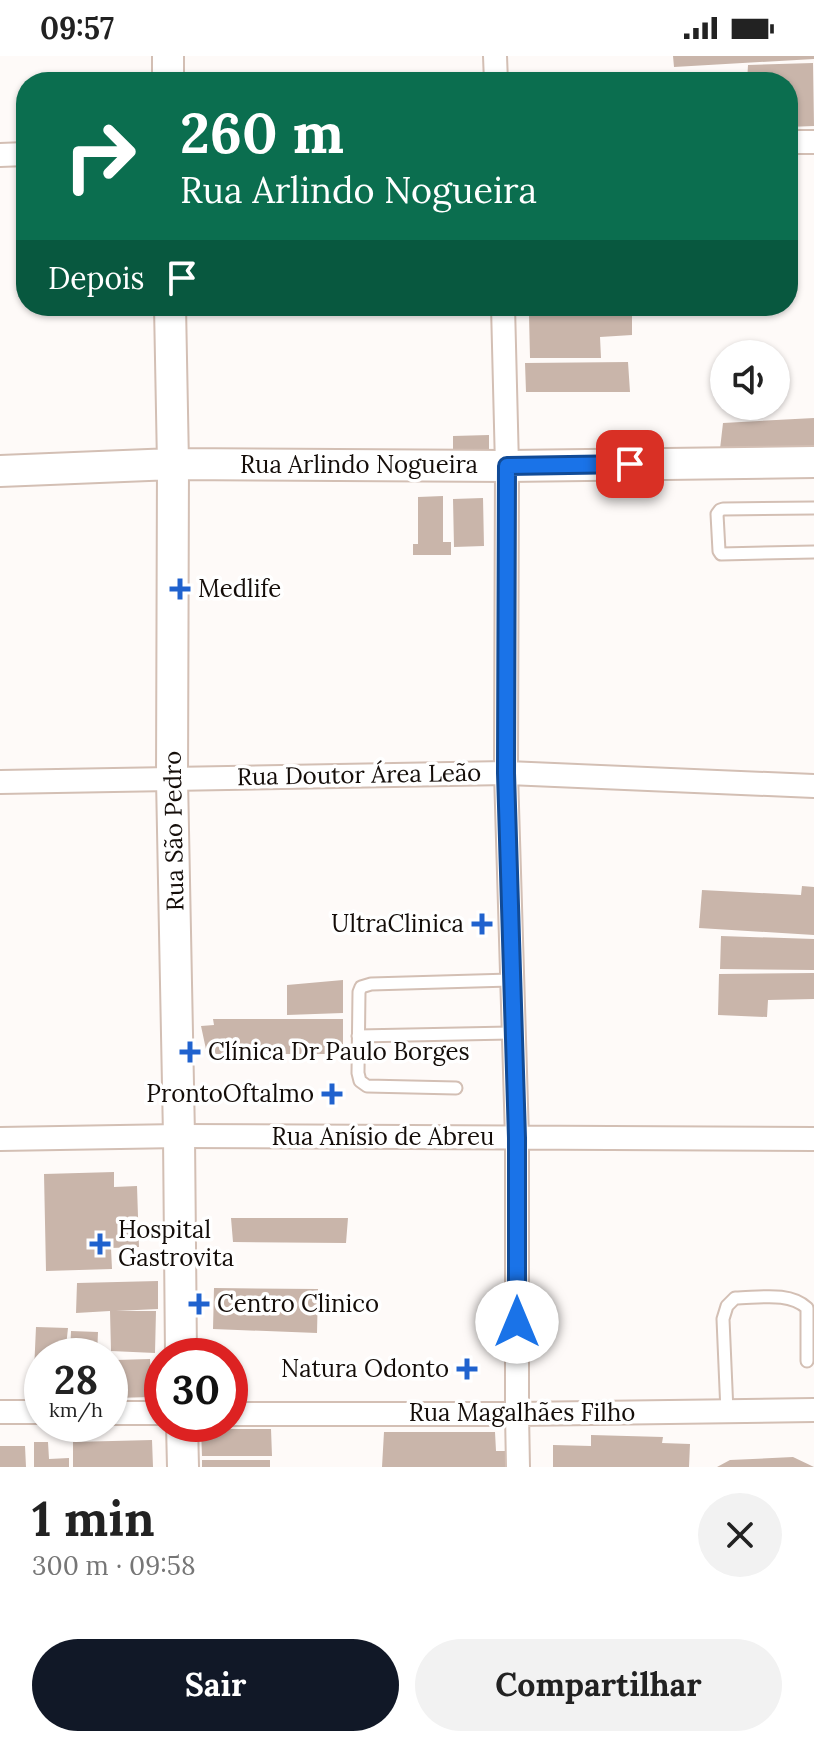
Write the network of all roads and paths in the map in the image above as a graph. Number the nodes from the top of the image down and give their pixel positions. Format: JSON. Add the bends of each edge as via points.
{"nodes":[{"id":1,"x":170,"y":316,"type":"edge"},
{"id":2,"x":503,"y":316,"type":"edge"},
{"id":3,"x":814,"y":462,"type":"edge"},
{"id":4,"x":173,"y":464,"type":"junction"},
{"id":5,"x":507,"y":466,"type":"junction"},
{"id":6,"x":0,"y":471,"type":"edge"},
{"id":7,"x":814,"y":508,"type":"edge"},
{"id":8,"x":814,"y":552,"type":"edge"},
{"id":9,"x":506,"y":773,"type":"junction"},
{"id":10,"x":172,"y":779,"type":"junction"},
{"id":11,"x":0,"y":782,"type":"edge"},
{"id":12,"x":814,"y":786,"type":"edge"},
{"id":13,"x":512,"y":980,"type":"junction"},
{"id":14,"x":514,"y":1033,"type":"junction"},
{"id":15,"x":358,"y":1036,"type":"junction"},
{"id":16,"x":456,"y":1088,"type":"dead end"},
{"id":17,"x":179,"y":1136,"type":"junction"},
{"id":18,"x":517,"y":1138,"type":"junction"},
{"id":19,"x":0,"y":1139,"type":"edge"},
{"id":20,"x":814,"y":1139,"type":"edge"},
{"id":21,"x":181,"y":1338,"type":"edge"},
{"id":22,"x":807,"y":1361,"type":"dead end"},
{"id":23,"x":814,"y":1410,"type":"edge"},
{"id":24,"x":0,"y":1412,"type":"edge"},
{"id":25,"x":24,"y":1412,"type":"edge"},
{"id":26,"x":727,"y":1412,"type":"junction"},
{"id":27,"x":248,"y":1414,"type":"edge"},
{"id":28,"x":517,"y":1414,"type":"junction"},
{"id":29,"x":182,"y":1442,"type":"edge"},
{"id":30,"x":183,"y":1467,"type":"edge"},
{"id":31,"x":518,"y":1467,"type":"edge"}],
"edges":[{"from":1,"to":4,"type":"street","name":"Rua São Pedro"},
{"from":2,"to":5,"type":"street"},
{"from":3,"to":5,"type":"street","name":"Rua Arlindo Nogueira"},
{"from":4,"to":5,"type":"street","name":"Rua Arlindo Nogueira"},
{"from":4,"to":6,"type":"street","name":"Rua Arlindo Nogueira"},
{"from":4,"to":10,"type":"street","name":"Rua São Pedro"},
{"from":5,"to":9,"type":"street"},
{"from":7,"to":8,"type":"lane","via":[[723,509],[717,514],[721,554]]},
{"from":9,"to":10,"type":"street","name":"Rua Doutor Área Leão"},
{"from":9,"to":12,"type":"street","name":"Rua Doutor Área Leão"},
{"from":9,"to":13,"type":"street"},
{"from":10,"to":11,"type":"street","name":"Rua Doutor Área Leão"},
{"from":10,"to":17,"type":"street","name":"Rua São Pedro"},
{"from":13,"to":14,"type":"street"},
{"from":13,"to":15,"type":"lane","via":[[361,987]]},
{"from":14,"to":15,"type":"lane"},
{"from":14,"to":18,"type":"street"},
{"from":15,"to":16,"type":"lane","via":[[358,1073],[367,1086]]},
{"from":17,"to":18,"type":"street","name":"Rua Anísio de Abreu"},
{"from":17,"to":19,"type":"street","name":"Rua Anísio de Abreu"},
{"from":17,"to":21,"type":"street","name":"Rua São Pedro"},
{"from":18,"to":20,"type":"street","name":"Rua Anísio de Abreu"},
{"from":18,"to":28,"type":"street"},
{"from":22,"to":26,"type":"lane","via":[[807,1308],[788,1298],[735,1298],[723,1319]]},
{"from":23,"to":26,"type":"street","name":"Rua Magalhães Filho"},
{"from":24,"to":25,"type":"street"},
{"from":26,"to":28,"type":"street","name":"Rua Magalhães Filho"},
{"from":27,"to":28,"type":"street","name":"Rua Magalhães Filho"},
{"from":28,"to":31,"type":"street"},
{"from":29,"to":30,"type":"street"}]}
